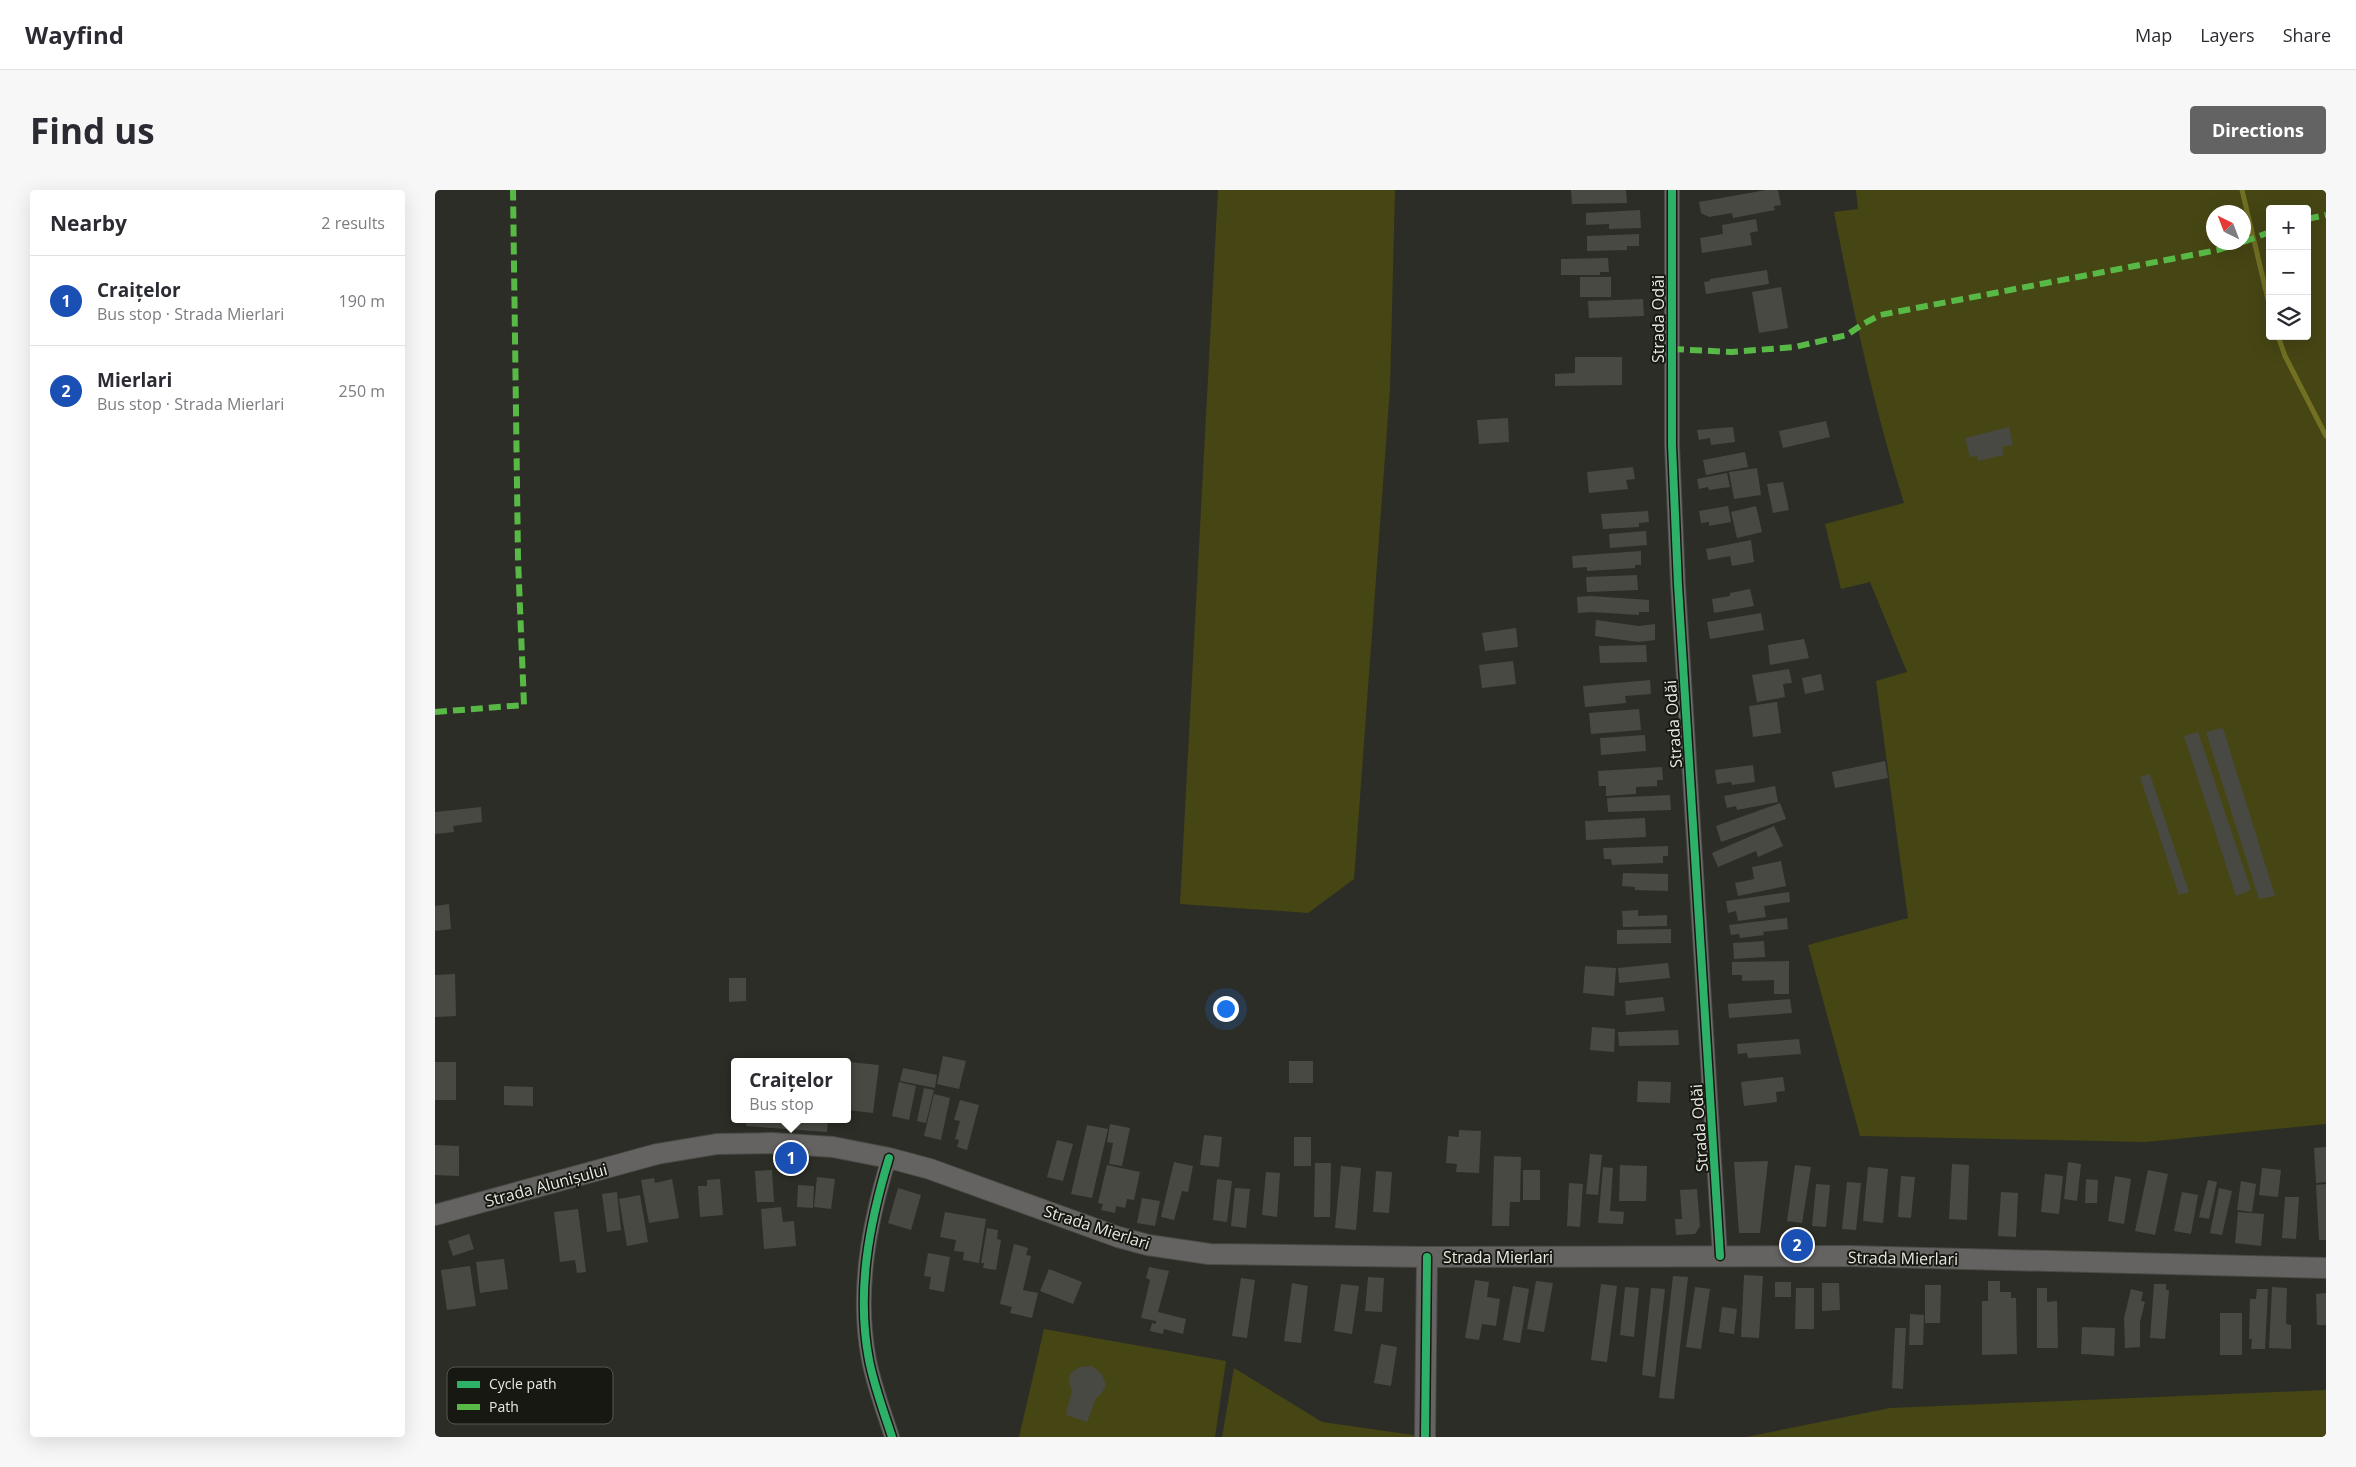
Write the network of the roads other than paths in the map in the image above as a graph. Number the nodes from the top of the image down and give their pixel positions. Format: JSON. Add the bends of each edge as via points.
{"nodes":[{"id":1,"x":1672,"y":190,"type":"edge"},
{"id":2,"x":657,"y":1154,"type":"joint"},
{"id":3,"x":889,"y":1158,"type":"junction"},
{"id":4,"x":435,"y":1215,"type":"edge"},
{"id":5,"x":1721,"y":1256,"type":"junction"},
{"id":6,"x":1427,"y":1257,"type":"junction"},
{"id":7,"x":2326,"y":1268,"type":"edge"},
{"id":8,"x":892,"y":1437,"type":"edge"},
{"id":9,"x":1425,"y":1437,"type":"edge"}],
"edges":[{"from":1,"to":5,"type":"street","name":"Strada Odăi","via":[[1672,454],[1678,585]]},
{"from":2,"to":3,"type":"main road","name":"Strada Mierlari","via":[[717,1144],[772,1143],[833,1147]]},
{"from":2,"to":4,"type":"main road","name":"Strada Alunișului"},
{"from":3,"to":6,"type":"main road","name":"Strada Mierlari","via":[[929,1169],[1080,1225],[1148,1245],[1209,1254]]},
{"from":3,"to":8,"type":"street","via":[[878,1194],[865,1264],[863,1317],[869,1361]]},
{"from":5,"to":6,"type":"main road","name":"Strada Mierlari"},
{"from":5,"to":7,"type":"main road","name":"Strada Mierlari","via":[[1848,1256]]},
{"from":6,"to":9,"type":"main road"}]}
